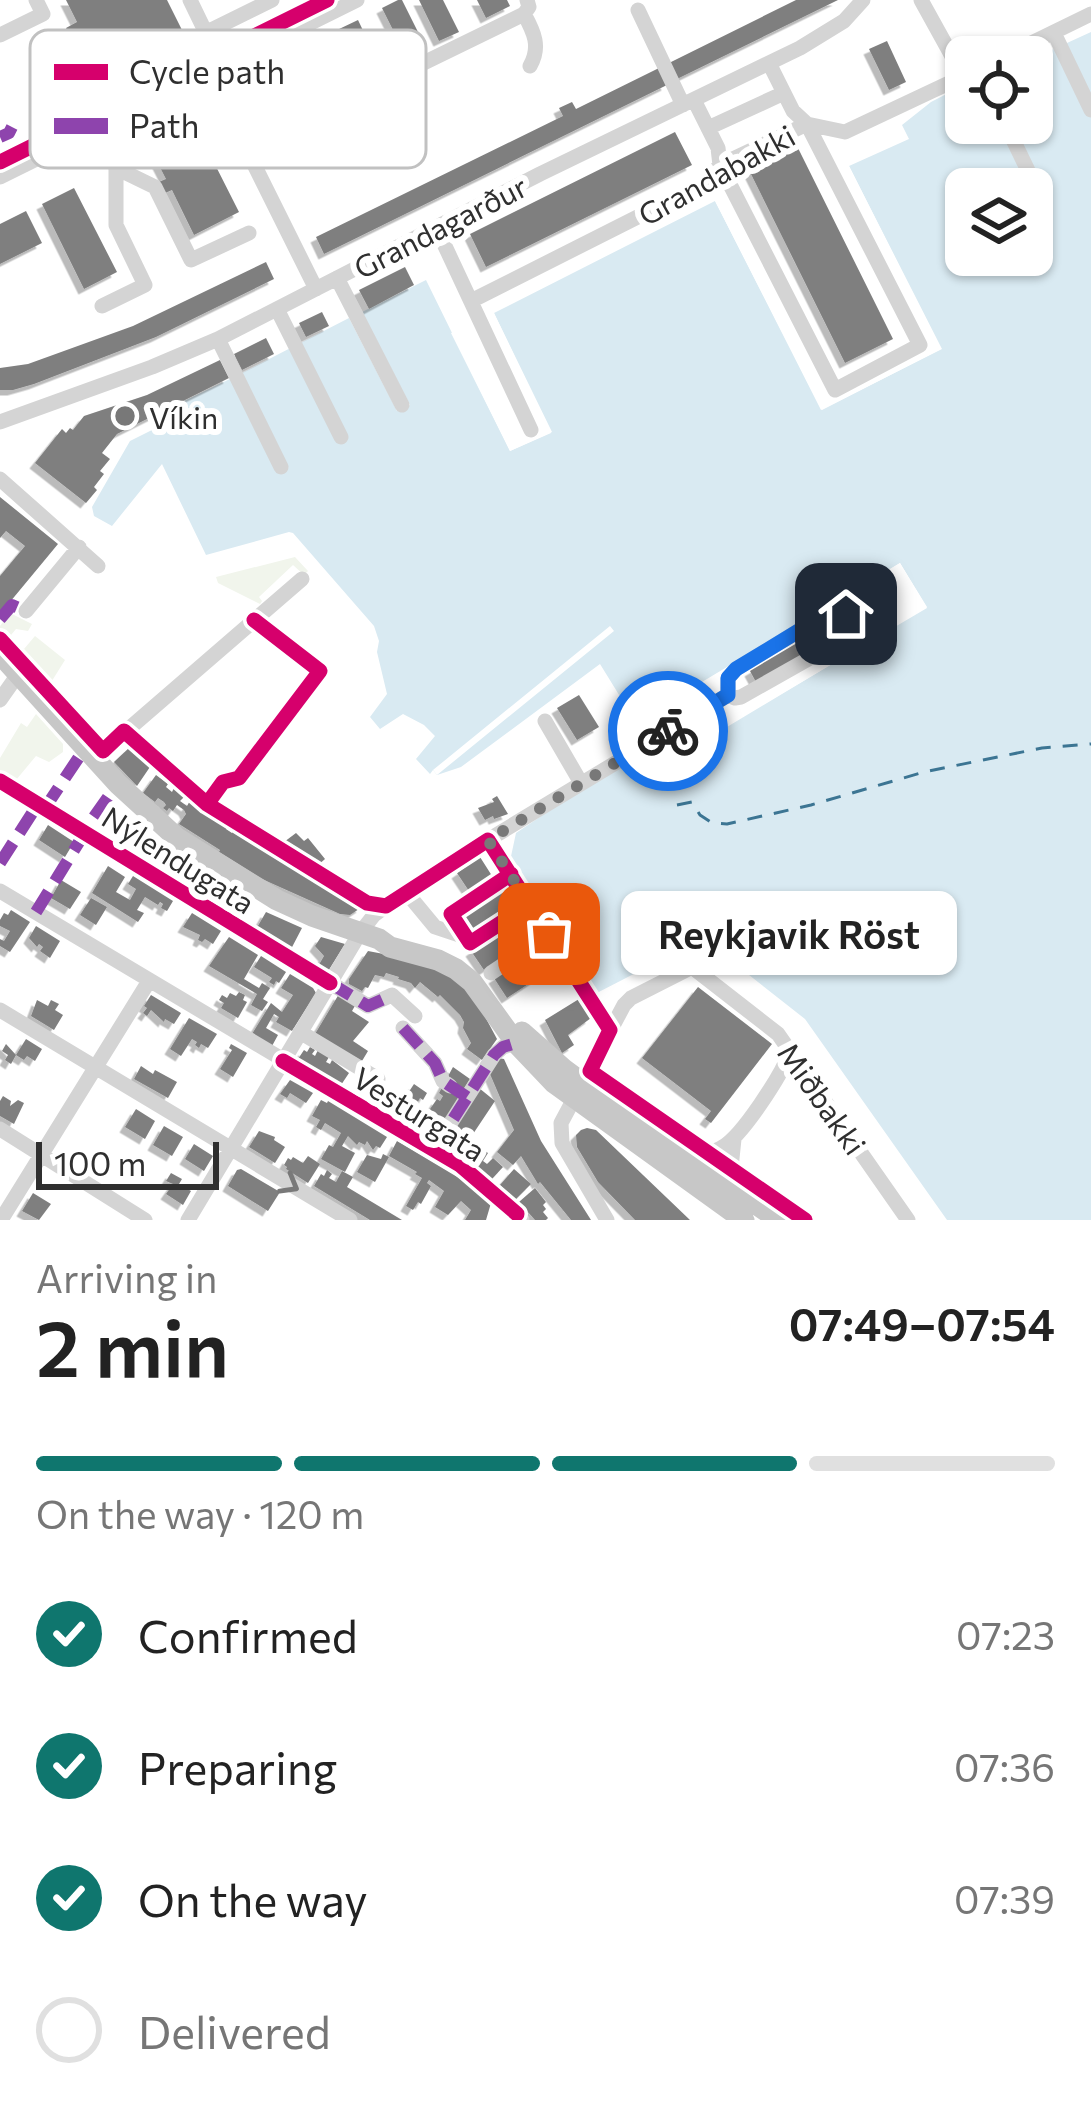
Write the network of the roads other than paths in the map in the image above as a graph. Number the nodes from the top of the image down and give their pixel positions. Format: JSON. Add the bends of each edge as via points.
{"nodes":[{"id":1,"x":36,"y":0,"type":"edge"},
{"id":2,"x":190,"y":0,"type":"edge"},
{"id":3,"x":272,"y":0,"type":"edge"},
{"id":4,"x":357,"y":0,"type":"edge"},
{"id":5,"x":921,"y":0,"type":"edge"},
{"id":6,"x":860,"y":2,"type":"edge"},
{"id":7,"x":529,"y":4,"type":"edge"},
{"id":8,"x":323,"y":7,"type":"edge"},
{"id":9,"x":638,"y":10,"type":"dead end"},
{"id":10,"x":1091,"y":14,"type":"edge"},
{"id":11,"x":205,"y":30,"type":"edge"},
{"id":12,"x":210,"y":30,"type":"edge"},
{"id":13,"x":284,"y":30,"type":"edge"},
{"id":14,"x":1054,"y":33,"type":"junction"},
{"id":15,"x":0,"y":35,"type":"edge"},
{"id":16,"x":1048,"y":36,"type":"edge"},
{"id":17,"x":945,"y":42,"type":"edge"},
{"id":18,"x":426,"y":57,"type":"edge"},
{"id":19,"x":770,"y":62,"type":"junction"},
{"id":20,"x":530,"y":66,"type":"dead end"},
{"id":21,"x":945,"y":84,"type":"edge"},
{"id":22,"x":784,"y":93,"type":"junction"},
{"id":23,"x":689,"y":103,"type":"junction"},
{"id":24,"x":1091,"y":110,"type":"edge"},
{"id":25,"x":807,"y":124,"type":"junction"},
{"id":26,"x":708,"y":128,"type":"junction"},
{"id":27,"x":30,"y":159,"type":"edge"},
{"id":28,"x":720,"y":165,"type":"junction"},
{"id":29,"x":116,"y":168,"type":"joint"},
{"id":30,"x":256,"y":168,"type":"edge"},
{"id":31,"x":2,"y":172,"type":"edge"},
{"id":32,"x":437,"y":229,"type":"junction"},
{"id":33,"x":249,"y":232,"type":"dead end"},
{"id":34,"x":337,"y":278,"type":"junction"},
{"id":35,"x":316,"y":290,"type":"junction"},
{"id":36,"x":471,"y":301,"type":"junction"},
{"id":37,"x":102,"y":306,"type":"dead end"},
{"id":38,"x":277,"y":309,"type":"junction"},
{"id":39,"x":218,"y":339,"type":"junction"},
{"id":40,"x":402,"y":405,"type":"dead end"},
{"id":41,"x":3,"y":417,"type":"edge"},
{"id":42,"x":531,"y":430,"type":"dead end"},
{"id":43,"x":341,"y":437,"type":"dead end"},
{"id":44,"x":281,"y":467,"type":"dead end"},
{"id":45,"x":0,"y":478,"type":"edge"},
{"id":46,"x":79,"y":547,"type":"junction"},
{"id":47,"x":98,"y":566,"type":"dead end"},
{"id":48,"x":302,"y":579,"type":"dead end"},
{"id":49,"x":26,"y":611,"type":"dead end"},
{"id":50,"x":0,"y":654,"type":"edge"},
{"id":51,"x":19,"y":673,"type":"junction"},
{"id":52,"x":728,"y":695,"type":"junction"},
{"id":53,"x":0,"y":700,"type":"edge"},
{"id":54,"x":545,"y":721,"type":"dead end"},
{"id":55,"x":124,"y":731,"type":"junction"},
{"id":56,"x":95,"y":758,"type":"junction"},
{"id":57,"x":0,"y":781,"type":"edge"},
{"id":58,"x":581,"y":783,"type":"junction"},
{"id":59,"x":488,"y":840,"type":"junction"},
{"id":60,"x":511,"y":874,"type":"junction"},
{"id":61,"x":0,"y":891,"type":"edge"},
{"id":62,"x":406,"y":892,"type":"junction"},
{"id":63,"x":530,"y":904,"type":"junction"},
{"id":64,"x":386,"y":906,"type":"junction"},
{"id":65,"x":549,"y":934,"type":"junction"},
{"id":66,"x":369,"y":936,"type":"junction"},
{"id":67,"x":465,"y":937,"type":"junction"},
{"id":68,"x":491,"y":973,"type":"dead end"},
{"id":69,"x":148,"y":981,"type":"junction"},
{"id":70,"x":330,"y":983,"type":"junction"},
{"id":71,"x":0,"y":1010,"type":"edge"},
{"id":72,"x":610,"y":1030,"type":"junction"},
{"id":73,"x":300,"y":1032,"type":"junction"},
{"id":74,"x":516,"y":1043,"type":"junction"},
{"id":75,"x":790,"y":1052,"type":"junction"},
{"id":76,"x":283,"y":1061,"type":"junction"},
{"id":77,"x":95,"y":1068,"type":"junction"},
{"id":78,"x":378,"y":1079,"type":"dead end"},
{"id":79,"x":459,"y":1092,"type":"junction"},
{"id":80,"x":579,"y":1092,"type":"junction"},
{"id":81,"x":0,"y":1129,"type":"edge"},
{"id":82,"x":735,"y":1136,"type":"junction"},
{"id":83,"x":434,"y":1149,"type":"junction"},
{"id":84,"x":230,"y":1150,"type":"junction"},
{"id":85,"x":680,"y":1152,"type":"junction"},
{"id":86,"x":41,"y":1155,"type":"junction"},
{"id":87,"x":738,"y":1192,"type":"junction"},
{"id":88,"x":903,"y":1217,"type":"edge"},
{"id":89,"x":516,"y":1218,"type":"edge"},
{"id":90,"x":1,"y":1220,"type":"edge"},
{"id":91,"x":145,"y":1220,"type":"edge"},
{"id":92,"x":188,"y":1220,"type":"edge"},
{"id":93,"x":350,"y":1220,"type":"edge"},
{"id":94,"x":607,"y":1220,"type":"edge"},
{"id":95,"x":744,"y":1220,"type":"edge"},
{"id":96,"x":779,"y":1220,"type":"edge"}],
"edges":[{"from":1,"to":15,"type":"street","via":[[43,14]]},
{"from":2,"to":11,"type":"street"},
{"from":3,"to":12,"type":"street"},
{"from":4,"to":8,"type":"street"},
{"from":5,"to":17,"type":"street"},
{"from":6,"to":19,"type":"street","name":"Grandagarður","via":[[824,35]]},
{"from":7,"to":18,"type":"street"},
{"from":7,"to":20,"type":"street","via":[[537,45]]},
{"from":8,"to":13,"type":"street"},
{"from":9,"to":23,"type":"street"},
{"from":10,"to":14,"type":"street"},
{"from":14,"to":16,"type":"street"},
{"from":14,"to":24,"type":"street"},
{"from":19,"to":22,"type":"street"},
{"from":19,"to":23,"type":"street","name":"Grandagarður"},
{"from":21,"to":25,"type":"street","name":"Grandabakki","via":[[845,132]]},
{"from":22,"to":25,"type":"street"},
{"from":22,"to":26,"type":"street"},
{"from":23,"to":26,"type":"street"},
{"from":23,"to":32,"type":"street","name":"Grandagarður"},
{"from":25,"to":28,"type":"street","name":"Grandabakki"},
{"from":25,"to":28,"type":"street","via":[[920,345],[835,390]]},
{"from":26,"to":28,"type":"street"},
{"from":27,"to":31,"type":"street"},
{"from":28,"to":36,"type":"street","name":"Grandabakki","via":[[703,184]]},
{"from":29,"to":33,"type":"street","via":[[155,187],[191,260]]},
{"from":29,"to":37,"type":"street","via":[[116,225],[145,285]]},
{"from":30,"to":35,"type":"street"},
{"from":32,"to":34,"type":"street","name":"Grandagarður"},
{"from":32,"to":36,"type":"street"},
{"from":34,"to":35,"type":"street","name":"Grandagarður"},
{"from":34,"to":40,"type":"street"},
{"from":35,"to":38,"type":"street","name":"Grandagarður"},
{"from":36,"to":42,"type":"street"},
{"from":38,"to":39,"type":"street","name":"Grandagarður"},
{"from":38,"to":43,"type":"street"},
{"from":39,"to":41,"type":"street","name":"Grandagarður"},
{"from":39,"to":44,"type":"street"},
{"from":45,"to":46,"type":"street"},
{"from":46,"to":47,"type":"street"},
{"from":46,"to":49,"type":"street"},
{"from":48,"to":55,"type":"street"},
{"from":50,"to":51,"type":"main road"},
{"from":51,"to":53,"type":"street"},
{"from":51,"to":56,"type":"main road"},
{"from":52,"to":52,"type":"street","via":[[741,697],[849,636],[853,624],[846,614],[828,613],[736,669]]},
{"from":52,"to":58,"type":"street"},
{"from":54,"to":58,"type":"street"},
{"from":55,"to":56,"type":"street"},
{"from":55,"to":64,"type":"street","via":[[220,812],[368,903]]},
{"from":56,"to":66,"type":"main road","via":[[156,822],[202,855],[278,900]]},
{"from":57,"to":70,"type":"street","name":"Nýlendugata"},
{"from":58,"to":59,"type":"street"},
{"from":59,"to":60,"type":"street"},
{"from":59,"to":62,"type":"street"},
{"from":60,"to":63,"type":"street"},
{"from":60,"to":67,"type":"street","via":[[451,914]]},
{"from":61,"to":69,"type":"street","name":"Vesturgata"},
{"from":62,"to":64,"type":"street"},
{"from":62,"to":67,"type":"street","via":[[435,928]]},
{"from":63,"to":65,"type":"street"},
{"from":63,"to":67,"type":"street","via":[[470,944]]},
{"from":64,"to":66,"type":"street","via":[[369,920]]},
{"from":65,"to":68,"type":"street"},
{"from":65,"to":72,"type":"street"},
{"from":66,"to":70,"type":"street"},
{"from":66,"to":74,"type":"main road","via":[[465,976]]},
{"from":66,"to":80,"type":"main road","via":[[463,961]]},
{"from":69,"to":76,"type":"street","name":"Vesturgata"},
{"from":69,"to":77,"type":"street"},
{"from":70,"to":73,"type":"street"},
{"from":70,"to":79,"type":"street","name":"Nýlendugata","via":[[368,1006],[392,995],[443,1081]]},
{"from":71,"to":77,"type":"street"},
{"from":72,"to":75,"type":"street","name":"Miðbakki","via":[[631,998],[692,968]]},
{"from":72,"to":80,"type":"street"},
{"from":73,"to":76,"type":"street"},
{"from":73,"to":78,"type":"street"},
{"from":74,"to":79,"type":"street"},
{"from":74,"to":80,"type":"main road","via":[[533,1064]]},
{"from":75,"to":82,"type":"street"},
{"from":75,"to":88,"type":"street","name":"Miðbakki"},
{"from":76,"to":83,"type":"street","name":"Vesturgata"},
{"from":76,"to":84,"type":"street"},
{"from":77,"to":84,"type":"street"},
{"from":77,"to":86,"type":"street"},
{"from":79,"to":83,"type":"street"},
{"from":80,"to":85,"type":"main road"},
{"from":80,"to":94,"type":"street","via":[[560,1136]]},
{"from":80,"to":95,"type":"main road"},
{"from":81,"to":86,"type":"street"},
{"from":82,"to":85,"type":"street","via":[[716,1151]]},
{"from":82,"to":87,"type":"street"},
{"from":83,"to":89,"type":"street","name":"Vesturgata"},
{"from":84,"to":92,"type":"street"},
{"from":84,"to":93,"type":"street","one_way":true},
{"from":85,"to":87,"type":"main road"},
{"from":86,"to":90,"type":"street"},
{"from":86,"to":91,"type":"street"},
{"from":87,"to":96,"type":"main road"}]}
